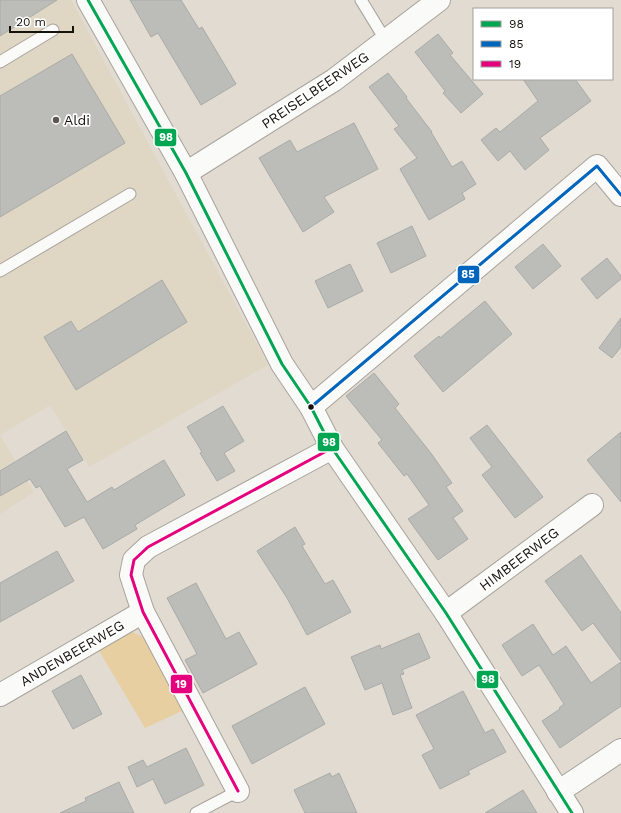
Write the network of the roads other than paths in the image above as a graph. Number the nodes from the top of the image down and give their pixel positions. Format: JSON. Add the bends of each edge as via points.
{"nodes":[{"id":1,"x":88,"y":0,"type":"edge"},
{"id":2,"x":361,"y":0,"type":"edge"},
{"id":3,"x":439,"y":0,"type":"edge"},
{"id":4,"x":53,"y":30,"type":"dead end"},
{"id":5,"x":386,"y":41,"type":"junction"},
{"id":6,"x":0,"y":62,"type":"edge"},
{"id":7,"x":186,"y":173,"type":"junction"},
{"id":8,"x":130,"y":194,"type":"dead end"},
{"id":9,"x":621,"y":195,"type":"edge"},
{"id":10,"x":0,"y":271,"type":"edge"},
{"id":11,"x":311,"y":407,"type":"junction"},
{"id":12,"x":332,"y":448,"type":"junction"},
{"id":13,"x":592,"y":505,"type":"dead end"},
{"id":14,"x":144,"y":612,"type":"junction"},
{"id":15,"x":446,"y":613,"type":"junction"},
{"id":16,"x":0,"y":695,"type":"edge"},
{"id":17,"x":621,"y":750,"type":"edge"},
{"id":18,"x":238,"y":791,"type":"joint"},
{"id":19,"x":558,"y":792,"type":"junction"},
{"id":20,"x":196,"y":813,"type":"edge"},
{"id":21,"x":572,"y":813,"type":"edge"}],
"edges":[{"from":1,"to":7,"type":"street"},
{"from":2,"to":5,"type":"lane"},
{"from":3,"to":5,"type":"street","name":"PREISELBEERWEG"},
{"from":4,"to":6,"type":"lane"},
{"from":5,"to":7,"type":"street","name":"PREISELBEERWEG","via":[[334,80]]},
{"from":7,"to":11,"type":"street","via":[[282,364]]},
{"from":8,"to":10,"type":"lane"},
{"from":9,"to":11,"type":"street","via":[[597,166]]},
{"from":11,"to":12,"type":"street"},
{"from":12,"to":14,"type":"street","via":[[148,546],[134,560],[131,575]]},
{"from":12,"to":15,"type":"street"},
{"from":13,"to":15,"type":"street","name":"HIMBEERWEG"},
{"from":14,"to":16,"type":"street","name":"ANDENBEERWEG"},
{"from":14,"to":18,"type":"street"},
{"from":15,"to":19,"type":"street"},
{"from":17,"to":19,"type":"street"},
{"from":18,"to":20,"type":"lane"},
{"from":19,"to":21,"type":"street"}]}
